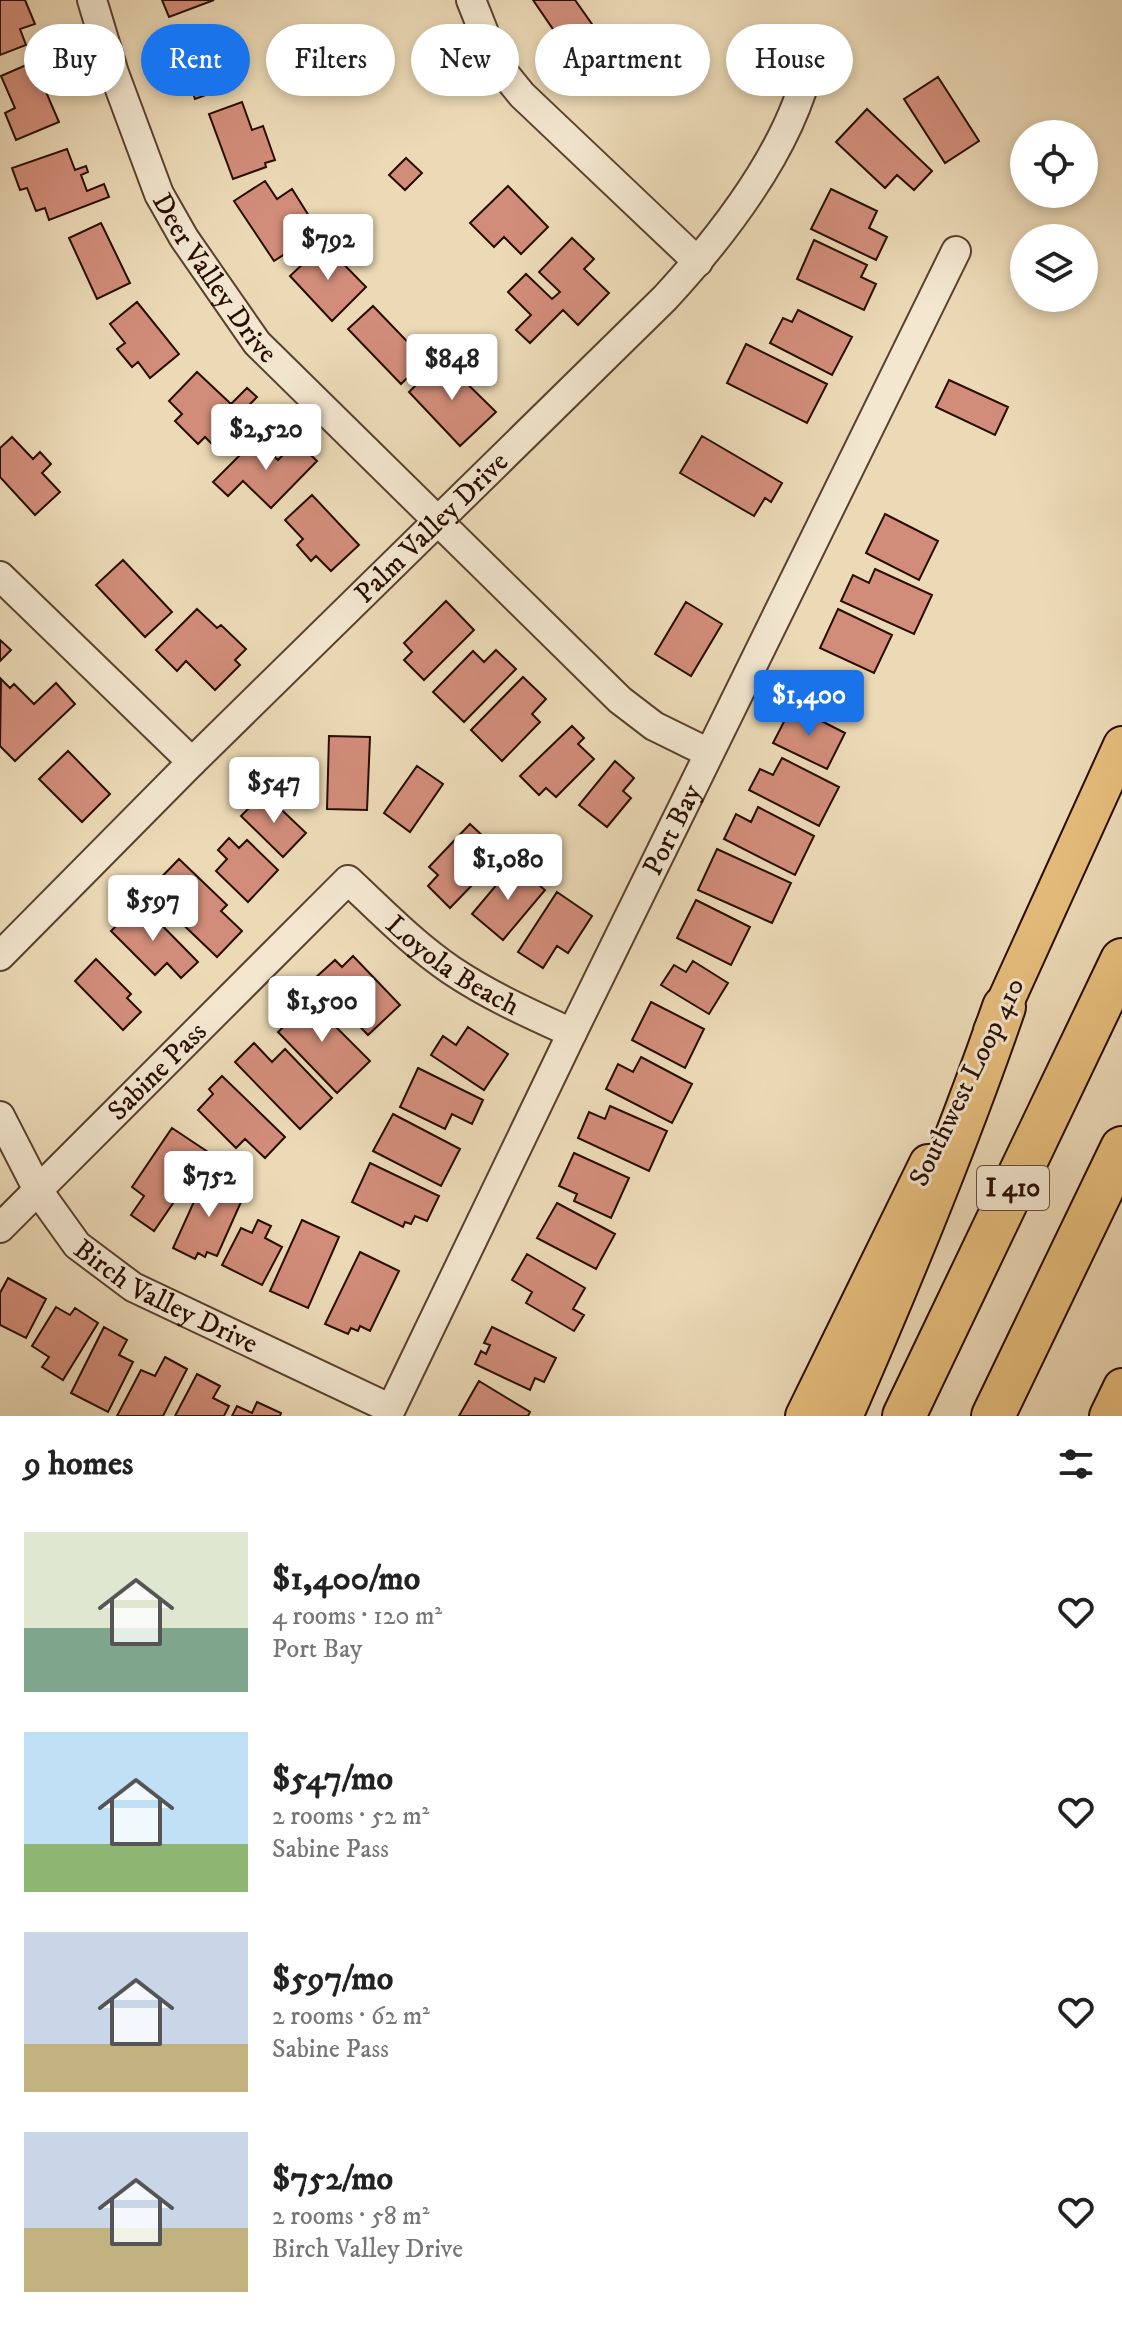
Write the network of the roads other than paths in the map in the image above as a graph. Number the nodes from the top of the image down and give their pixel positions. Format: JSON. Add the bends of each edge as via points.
{"nodes":[{"id":1,"x":92,"y":0,"type":"edge"},
{"id":2,"x":471,"y":0,"type":"edge"},
{"id":3,"x":799,"y":96,"type":"edge"},
{"id":4,"x":956,"y":251,"type":"dead end"},
{"id":5,"x":698,"y":262,"type":"junction"},
{"id":6,"x":438,"y":522,"type":"junction"},
{"id":7,"x":0,"y":576,"type":"edge"},
{"id":8,"x":1122,"y":745,"type":"edge"},
{"id":9,"x":709,"y":753,"type":"junction"},
{"id":10,"x":192,"y":762,"type":"junction"},
{"id":11,"x":348,"y":880,"type":"joint"},
{"id":12,"x":0,"y":956,"type":"edge"},
{"id":13,"x":1122,"y":960,"type":"edge"},
{"id":14,"x":1004,"y":1007,"type":"junction"},
{"id":15,"x":572,"y":1033,"type":"junction"},
{"id":16,"x":0,"y":1116,"type":"edge"},
{"id":17,"x":1122,"y":1148,"type":"edge"},
{"id":18,"x":39,"y":1192,"type":"junction"},
{"id":19,"x":0,"y":1228,"type":"edge"},
{"id":20,"x":1122,"y":1387,"type":"edge"},
{"id":21,"x":391,"y":1409,"type":"joint"},
{"id":22,"x":804,"y":1416,"type":"edge"},
{"id":23,"x":841,"y":1416,"type":"edge"},
{"id":24,"x":904,"y":1416,"type":"edge"},
{"id":25,"x":993,"y":1416,"type":"edge"},
{"id":26,"x":1108,"y":1416,"type":"edge"}],
"edges":[{"from":1,"to":6,"type":"street","name":"Deer Valley Drive","via":[[159,194],[184,238],[257,343]]},
{"from":2,"to":5,"type":"street","via":[[496,63],[522,95]]},
{"from":3,"to":5,"type":"street","name":"Palm Valley Drive","via":[[769,160]]},
{"from":4,"to":9,"type":"street","name":"Port Bay"},
{"from":5,"to":6,"type":"street","name":"Palm Valley Drive"},
{"from":6,"to":9,"type":"street","name":"Deer Valley Drive","via":[[620,700],[654,726]]},
{"from":6,"to":10,"type":"street","name":"Palm Valley Drive"},
{"from":7,"to":10,"type":"street"},
{"from":8,"to":14,"type":"main road","name":"Southwest Loop 410"},
{"from":9,"to":15,"type":"street","name":"Port Bay"},
{"from":10,"to":12,"type":"street","name":"Palm Valley Drive"},
{"from":11,"to":15,"type":"street","name":"Loyola Beach","via":[[450,969]]},
{"from":11,"to":18,"type":"street","name":"Sabine Pass"},
{"from":13,"to":24,"type":"highway","number":"I 410"},
{"from":14,"to":22,"type":"main road","name":"Southwest Loop 410"},
{"from":14,"to":23,"type":"highway","via":[[913,1250]]},
{"from":15,"to":21,"type":"street","name":"Port Bay"},
{"from":16,"to":18,"type":"street","name":"Birch Valley Drive"},
{"from":17,"to":25,"type":"highway","number":"I 410"},
{"from":18,"to":19,"type":"street","name":"Sabine Pass"},
{"from":18,"to":21,"type":"street","name":"Birch Valley Drive","via":[[77,1245],[133,1287]]},
{"from":20,"to":26,"type":"main road"}]}
